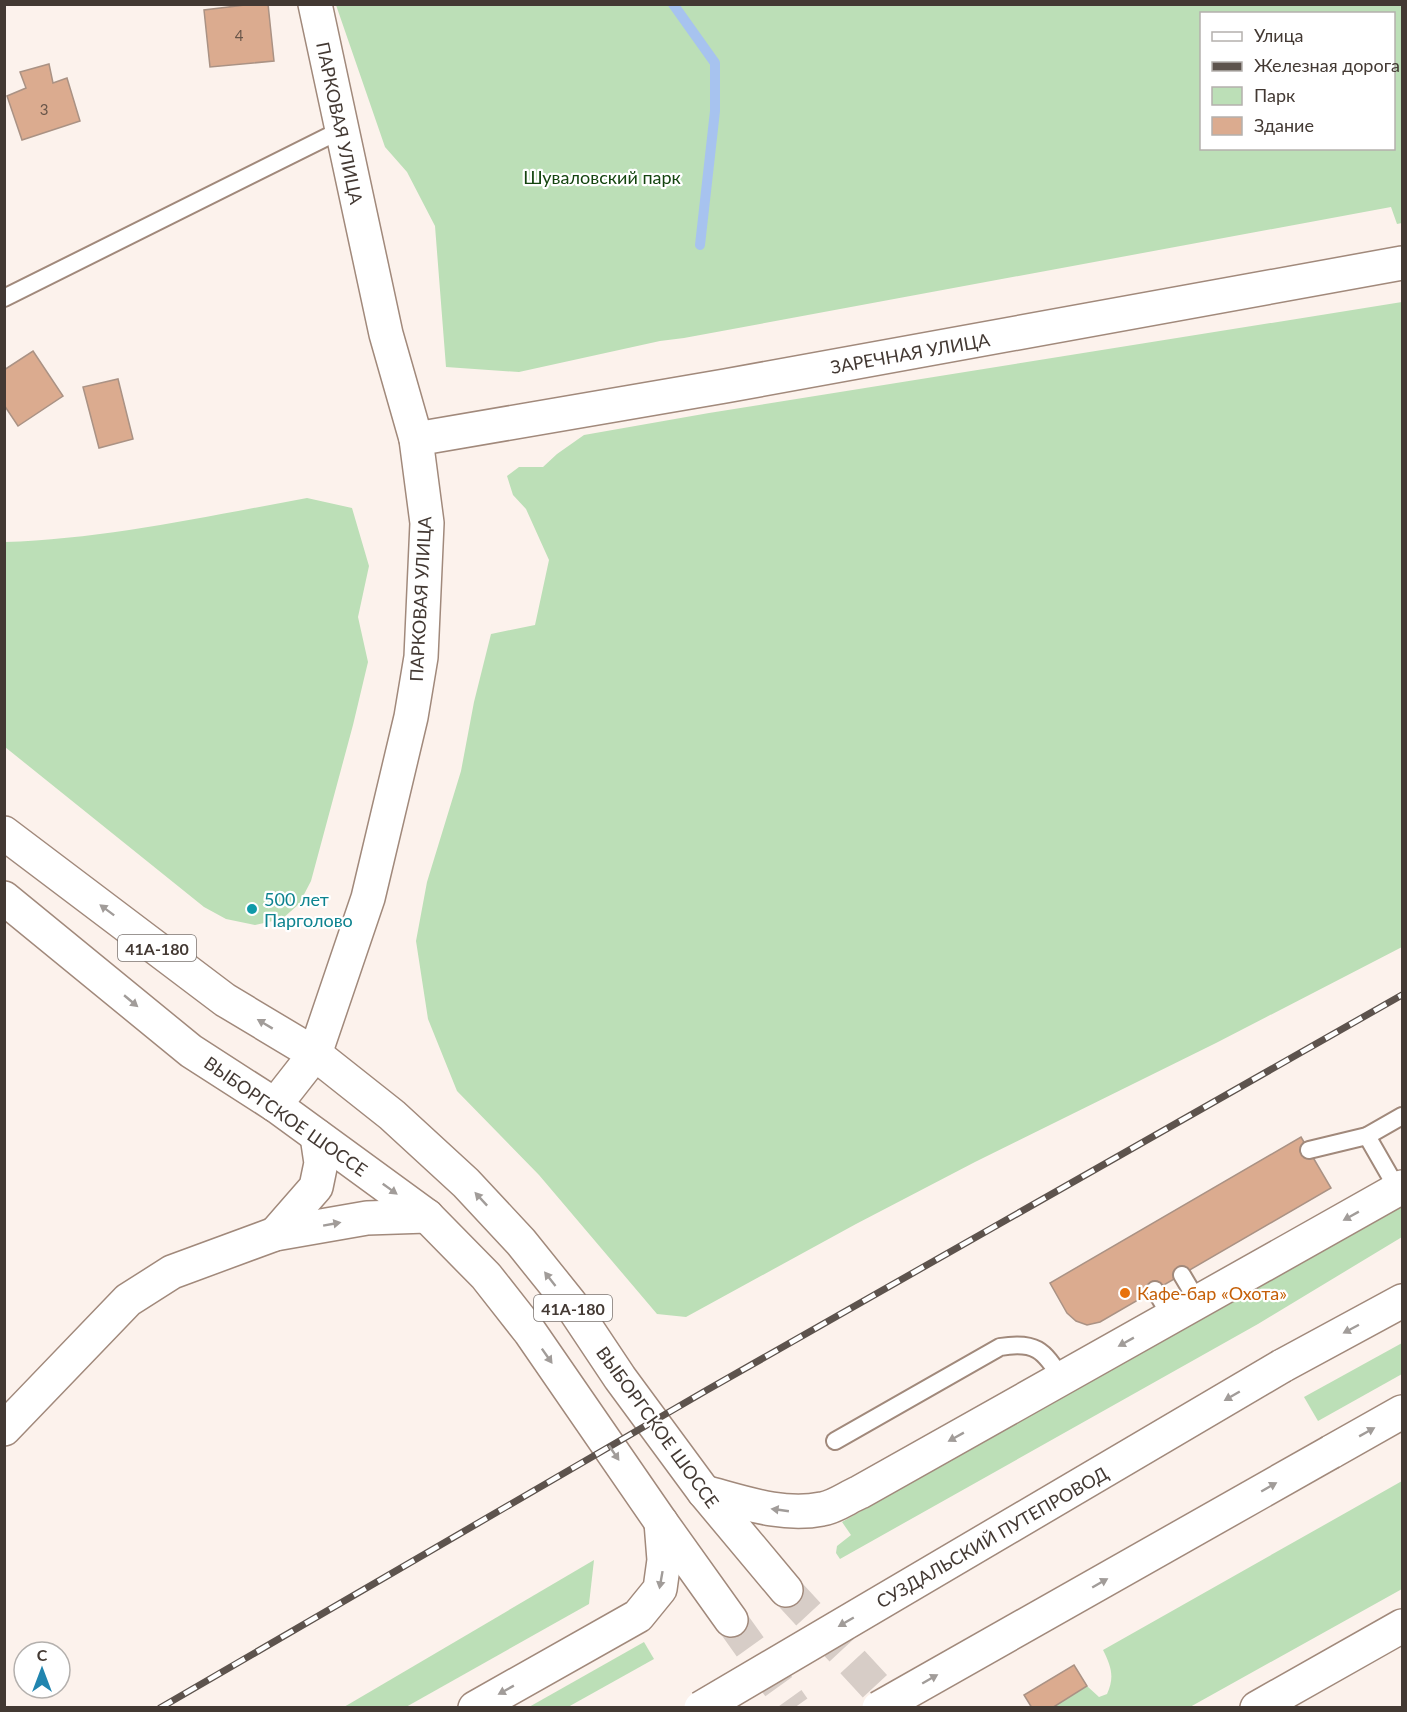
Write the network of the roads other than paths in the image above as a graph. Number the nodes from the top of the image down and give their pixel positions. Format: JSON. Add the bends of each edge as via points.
{"nodes":[{"id":1,"x":315,"y":4,"type":"edge"},
{"id":2,"x":341,"y":130,"type":"junction"},
{"id":3,"x":1402,"y":263,"type":"edge"},
{"id":4,"x":4,"y":298,"type":"edge"},
{"id":5,"x":416,"y":439,"type":"junction"},
{"id":6,"x":4,"y":833,"type":"edge"},
{"id":7,"x":4,"y":898,"type":"edge"},
{"id":8,"x":315,"y":1054,"type":"junction"},
{"id":9,"x":275,"y":1105,"type":"junction"},
{"id":10,"x":1402,"y":1116,"type":"edge"},
{"id":11,"x":317,"y":1136,"type":"junction"},
{"id":12,"x":1367,"y":1136,"type":"junction"},
{"id":13,"x":1309,"y":1150,"type":"dead end"},
{"id":14,"x":1400,"y":1188,"type":"edge"},
{"id":15,"x":427,"y":1216,"type":"junction"},
{"id":16,"x":275,"y":1234,"type":"junction"},
{"id":17,"x":1402,"y":1301,"type":"edge"},
{"id":18,"x":1061,"y":1378,"type":"junction"},
{"id":19,"x":1402,"y":1412,"type":"edge"},
{"id":20,"x":4,"y":1429,"type":"edge"},
{"id":21,"x":835,"y":1441,"type":"dead end"},
{"id":22,"x":704,"y":1492,"type":"junction"},
{"id":23,"x":661,"y":1522,"type":"junction"},
{"id":24,"x":786,"y":1590,"type":"tunnel mouth"},
{"id":25,"x":731,"y":1620,"type":"tunnel mouth"},
{"id":26,"x":1402,"y":1626,"type":"edge"},
{"id":27,"x":475,"y":1707,"type":"edge"},
{"id":28,"x":701,"y":1707,"type":"edge"},
{"id":29,"x":879,"y":1707,"type":"edge"},
{"id":30,"x":1257,"y":1707,"type":"edge"}],
"edges":[{"from":1,"to":2,"type":"main road","name":"ПАРКОВАЯ УЛИЦА"},
{"from":2,"to":4,"type":"lane"},
{"from":2,"to":5,"type":"main road","name":"ПАРКОВАЯ УЛИЦА","via":[[386,334]]},
{"from":3,"to":5,"type":"main road","name":"ЗАРЕЧНАЯ УЛИЦА"},
{"from":5,"to":8,"type":"main road","name":"ПАРКОВАЯ УЛИЦА","via":[[427,523],[421,657],[411,717],[368,898]]},
{"from":8,"to":6,"type":"main road","name":"ВЫБОРГСКОЕ ШОССЕ","number":"41А-180","one_way":true,"via":[[225,1000]]},
{"from":7,"to":9,"type":"main road","name":"ВЫБОРГСКОЕ ШОССЕ","number":"41А-180","one_way":true,"via":[[191,1051]]},
{"from":8,"to":9,"type":"main road","name":"ПАРКОВАЯ УЛИЦА"},
{"from":22,"to":8,"type":"main road","name":"ВЫБОРГСКОЕ ШОССЕ","number":"41А-180","one_way":true,"via":[[570,1303],[521,1242],[466,1183],[392,1114]]},
{"from":9,"to":11,"type":"main road","name":"ВЫБОРГСКОЕ ШОССЕ","number":"41А-180"},
{"from":10,"to":12,"type":"lane"},
{"from":11,"to":15,"type":"main road","name":"ВЫБОРГСКОЕ ШОССЕ","number":"41А-180","one_way":true},
{"from":11,"to":16,"type":"main road","via":[[321,1163],[316,1187]]},
{"from":12,"to":13,"type":"lane"},
{"from":12,"to":14,"type":"lane"},
{"from":14,"to":18,"type":"main road","one_way":true,"via":[[1176,1296]]},
{"from":16,"to":15,"type":"main road","one_way":true,"via":[[367,1218]]},
{"from":15,"to":23,"type":"main road","name":"ВЫБОРГСКОЕ ШОССЕ","number":"41А-180","one_way":true,"via":[[486,1276],[530,1332]]},
{"from":16,"to":20,"type":"main road","via":[[172,1272],[128,1300]]},
{"from":17,"to":28,"type":"main road","name":"СУЗДАЛЬСКИЙ ПУТЕПРОВОД","one_way":true,"bridge":true,"via":[[1282,1366]]},
{"from":18,"to":21,"type":"lane","via":[[1049,1358],[1036,1349],[1018,1344],[1000,1347]]},
{"from":18,"to":22,"type":"main road","one_way":true,"via":[[824,1509],[794,1512]]},
{"from":29,"to":19,"type":"main road","one_way":true,"bridge":true},
{"from":22,"to":24,"type":"main road","name":"ВЫБОРГСКОЕ ШОССЕ","number":"41А-180"},
{"from":23,"to":25,"type":"main road","name":"ВЫБОРГСКОЕ ШОССЕ","number":"41А-180"},
{"from":23,"to":27,"type":"main road","one_way":true,"via":[[664,1560],[660,1589],[638,1616]]},
{"from":26,"to":30,"type":"main road"}]}
